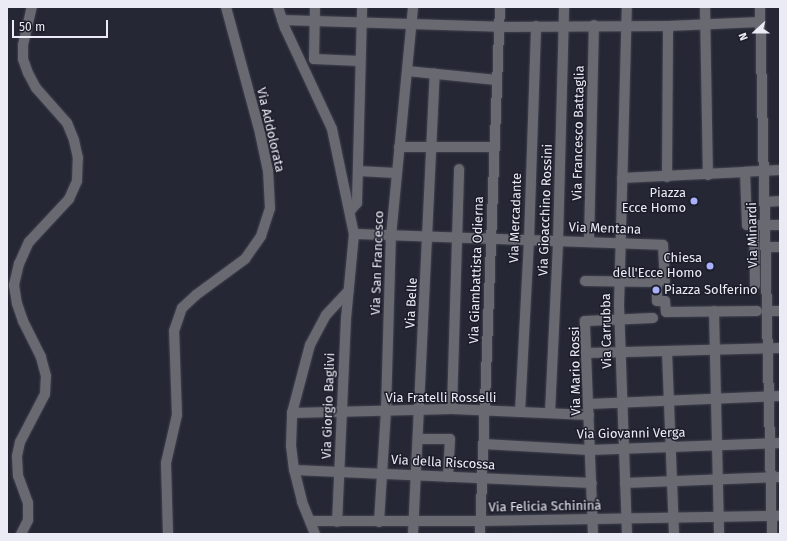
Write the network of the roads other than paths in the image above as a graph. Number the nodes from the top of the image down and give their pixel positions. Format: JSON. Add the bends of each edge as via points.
{"nodes":[{"id":1,"x":32,"y":7,"type":"edge"},
{"id":2,"x":226,"y":7,"type":"edge"},
{"id":3,"x":278,"y":7,"type":"edge"},
{"id":4,"x":315,"y":7,"type":"edge"},
{"id":5,"x":362,"y":7,"type":"edge"},
{"id":6,"x":413,"y":7,"type":"edge"},
{"id":7,"x":500,"y":7,"type":"edge"},
{"id":8,"x":564,"y":7,"type":"edge"},
{"id":9,"x":627,"y":7,"type":"edge"},
{"id":10,"x":705,"y":7,"type":"edge"},
{"id":11,"x":760,"y":7,"type":"edge"},
{"id":12,"x":282,"y":20,"type":"junction"},
{"id":13,"x":314,"y":21,"type":"junction"},
{"id":14,"x":760,"y":22,"type":"junction"},
{"id":15,"x":361,"y":23,"type":"junction"},
{"id":16,"x":705,"y":24,"type":"junction"},
{"id":17,"x":411,"y":25,"type":"junction"},
{"id":18,"x":564,"y":25,"type":"junction"},
{"id":19,"x":594,"y":25,"type":"junction"},
{"id":20,"x":536,"y":26,"type":"junction"},
{"id":21,"x":627,"y":26,"type":"junction"},
{"id":22,"x":668,"y":26,"type":"junction"},
{"id":23,"x":499,"y":27,"type":"junction"},
{"id":24,"x":360,"y":61,"type":"junction"},
{"id":25,"x":407,"y":71,"type":"junction"},
{"id":26,"x":435,"y":74,"type":"junction"},
{"id":27,"x":497,"y":80,"type":"junction"},
{"id":28,"x":399,"y":146,"type":"junction"},
{"id":29,"x":432,"y":147,"type":"junction"},
{"id":30,"x":494,"y":147,"type":"junction"},
{"id":31,"x":460,"y":169,"type":"dead end"},
{"id":32,"x":780,"y":170,"type":"edge"},
{"id":33,"x":358,"y":171,"type":"junction"},
{"id":34,"x":765,"y":171,"type":"junction"},
{"id":35,"x":708,"y":172,"type":"junction"},
{"id":36,"x":747,"y":172,"type":"junction"},
{"id":37,"x":396,"y":173,"type":"junction"},
{"id":38,"x":667,"y":176,"type":"junction"},
{"id":39,"x":622,"y":178,"type":"junction"},
{"id":40,"x":780,"y":201,"type":"edge"},
{"id":41,"x":765,"y":202,"type":"junction"},
{"id":42,"x":350,"y":211,"type":"junction"},
{"id":43,"x":751,"y":225,"type":"junction"},
{"id":44,"x":766,"y":225,"type":"junction"},
{"id":45,"x":780,"y":225,"type":"edge"},
{"id":46,"x":354,"y":234,"type":"junction"},
{"id":47,"x":391,"y":236,"type":"junction"},
{"id":48,"x":428,"y":238,"type":"junction"},
{"id":49,"x":459,"y":238,"type":"junction"},
{"id":50,"x":491,"y":239,"type":"junction"},
{"id":51,"x":529,"y":240,"type":"junction"},
{"id":52,"x":558,"y":240,"type":"junction"},
{"id":53,"x":589,"y":242,"type":"junction"},
{"id":54,"x":621,"y":243,"type":"junction"},
{"id":55,"x":766,"y":247,"type":"junction"},
{"id":56,"x":780,"y":247,"type":"edge"},
{"id":57,"x":585,"y":281,"type":"dead end"},
{"id":58,"x":665,"y":281,"type":"dead end"},
{"id":59,"x":620,"y":282,"type":"junction"},
{"id":60,"x":755,"y":285,"type":"dead end"},
{"id":61,"x":348,"y":291,"type":"junction"},
{"id":62,"x":756,"y":311,"type":"dead end"},
{"id":63,"x":780,"y":311,"type":"edge"},
{"id":64,"x":768,"y":312,"type":"junction"},
{"id":65,"x":714,"y":316,"type":"junction"},
{"id":66,"x":653,"y":318,"type":"dead end"},
{"id":67,"x":619,"y":319,"type":"junction"},
{"id":68,"x":769,"y":348,"type":"junction"},
{"id":69,"x":780,"y":348,"type":"edge"},
{"id":70,"x":714,"y":350,"type":"junction"},
{"id":71,"x":667,"y":351,"type":"junction"},
{"id":72,"x":620,"y":352,"type":"junction"},
{"id":73,"x":587,"y":354,"type":"junction"},
{"id":74,"x":775,"y":397,"type":"edge"},
{"id":75,"x":715,"y":400,"type":"junction"},
{"id":76,"x":669,"y":401,"type":"junction"},
{"id":77,"x":622,"y":402,"type":"junction"},
{"id":78,"x":589,"y":404,"type":"junction"},
{"id":79,"x":419,"y":409,"type":"junction"},
{"id":80,"x":452,"y":409,"type":"junction"},
{"id":81,"x":484,"y":410,"type":"junction"},
{"id":82,"x":342,"y":412,"type":"junction"},
{"id":83,"x":386,"y":412,"type":"junction"},
{"id":84,"x":520,"y":412,"type":"junction"},
{"id":85,"x":292,"y":413,"type":"junction"},
{"id":86,"x":550,"y":413,"type":"junction"},
{"id":87,"x":589,"y":415,"type":"junction"},
{"id":88,"x":418,"y":439,"type":"junction"},
{"id":89,"x":775,"y":443,"type":"edge"},
{"id":90,"x":483,"y":444,"type":"junction"},
{"id":91,"x":716,"y":445,"type":"junction"},
{"id":92,"x":670,"y":447,"type":"junction"},
{"id":93,"x":624,"y":448,"type":"junction"},
{"id":94,"x":590,"y":450,"type":"junction"},
{"id":95,"x":294,"y":470,"type":"junction"},
{"id":96,"x":339,"y":473,"type":"junction"},
{"id":97,"x":381,"y":473,"type":"junction"},
{"id":98,"x":416,"y":475,"type":"junction"},
{"id":99,"x":448,"y":477,"type":"junction"},
{"id":100,"x":776,"y":477,"type":"edge"},
{"id":101,"x":718,"y":478,"type":"junction"},
{"id":102,"x":482,"y":479,"type":"junction"},
{"id":103,"x":672,"y":481,"type":"junction"},
{"id":104,"x":592,"y":483,"type":"junction"},
{"id":105,"x":625,"y":483,"type":"junction"},
{"id":106,"x":776,"y":516,"type":"edge"},
{"id":107,"x":718,"y":517,"type":"junction"},
{"id":108,"x":674,"y":518,"type":"junction"},
{"id":109,"x":627,"y":519,"type":"junction"},
{"id":110,"x":593,"y":520,"type":"junction"},
{"id":111,"x":480,"y":521,"type":"junction"},
{"id":112,"x":310,"y":522,"type":"junction"},
{"id":113,"x":337,"y":522,"type":"junction"},
{"id":114,"x":379,"y":522,"type":"junction"},
{"id":115,"x":413,"y":522,"type":"junction"},
{"id":116,"x":21,"y":534,"type":"edge"},
{"id":117,"x":168,"y":534,"type":"edge"},
{"id":118,"x":315,"y":534,"type":"edge"},
{"id":119,"x":413,"y":534,"type":"edge"},
{"id":120,"x":480,"y":534,"type":"edge"},
{"id":121,"x":593,"y":534,"type":"edge"},
{"id":122,"x":627,"y":534,"type":"edge"},
{"id":123,"x":674,"y":534,"type":"edge"},
{"id":124,"x":719,"y":534,"type":"edge"},
{"id":125,"x":772,"y":534,"type":"edge"}],
"edges":[{"from":1,"to":116,"type":"street","via":[[23,45],[23,59],[36,88],[67,123],[78,158],[77,182],[69,199],[29,242],[19,264],[14,285],[17,304],[41,357],[46,376],[45,394],[20,442],[17,456],[18,476],[28,503],[28,520]]},
{"from":2,"to":117,"type":"street","name":"Via Addolorata","via":[[260,133],[268,171],[270,208],[261,236],[245,260],[182,308],[174,331],[177,415],[166,463]]},
{"from":3,"to":12,"type":"street","name":"Via Giorgio Baglivi"},
{"from":4,"to":13,"type":"street"},
{"from":5,"to":15,"type":"street"},
{"from":6,"to":17,"type":"street","name":"Via San Francesco"},
{"from":7,"to":23,"type":"street","name":"Via Giambattista Odierna"},
{"from":8,"to":18,"type":"street","name":"Via Gioacchino Rossini"},
{"from":9,"to":21,"type":"street","name":"Via Carrubba"},
{"from":10,"to":16,"type":"street"},
{"from":11,"to":14,"type":"street","name":"Via Minardi"},
{"from":12,"to":13,"type":"street"},
{"from":12,"to":42,"type":"street","name":"Via Giorgio Baglivi","via":[[332,129]]},
{"from":13,"to":15,"type":"street"},
{"from":13,"to":24,"type":"street","via":[[314,59]]},
{"from":14,"to":16,"type":"street"},
{"from":14,"to":34,"type":"street","name":"Via Minardi"},
{"from":15,"to":17,"type":"street"},
{"from":15,"to":24,"type":"street"},
{"from":16,"to":22,"type":"street"},
{"from":16,"to":35,"type":"street"},
{"from":17,"to":23,"type":"street"},
{"from":17,"to":25,"type":"street","name":"Via San Francesco"},
{"from":18,"to":19,"type":"street"},
{"from":18,"to":20,"type":"street"},
{"from":18,"to":52,"type":"street","name":"Via Gioacchino Rossini"},
{"from":19,"to":21,"type":"street"},
{"from":19,"to":53,"type":"street","name":"Via Francesco Battaglia"},
{"from":20,"to":23,"type":"street"},
{"from":20,"to":51,"type":"street","name":"Via Mercadante"},
{"from":21,"to":22,"type":"street"},
{"from":21,"to":39,"type":"street","name":"Via Carrubba"},
{"from":22,"to":38,"type":"street"},
{"from":23,"to":27,"type":"street","name":"Via Giambattista Odierna"},
{"from":24,"to":33,"type":"street"},
{"from":25,"to":26,"type":"street"},
{"from":25,"to":28,"type":"street","name":"Via San Francesco"},
{"from":26,"to":27,"type":"street"},
{"from":26,"to":29,"type":"street","name":"Via Belle"},
{"from":27,"to":30,"type":"street","name":"Via Giambattista Odierna"},
{"from":28,"to":29,"type":"street"},
{"from":28,"to":37,"type":"street","name":"Via San Francesco"},
{"from":29,"to":30,"type":"street"},
{"from":29,"to":48,"type":"street","name":"Via Belle"},
{"from":30,"to":50,"type":"street","name":"Via Giambattista Odierna"},
{"from":31,"to":49,"type":"street"},
{"from":32,"to":34,"type":"street"},
{"from":33,"to":37,"type":"street"},
{"from":33,"to":42,"type":"street","via":[[357,203]]},
{"from":34,"to":36,"type":"street"},
{"from":34,"to":41,"type":"street","name":"Via Minardi"},
{"from":35,"to":36,"type":"street"},
{"from":35,"to":38,"type":"street"},
{"from":36,"to":43,"type":"street","via":[[747,225]]},
{"from":37,"to":47,"type":"street","name":"Via San Francesco"},
{"from":38,"to":39,"type":"street"},
{"from":39,"to":54,"type":"street","name":"Via Carrubba"},
{"from":40,"to":41,"type":"street"},
{"from":41,"to":44,"type":"street","name":"Via Minardi"},
{"from":42,"to":46,"type":"street","name":"Via Giorgio Baglivi"},
{"from":43,"to":44,"type":"street"},
{"from":43,"to":60,"type":"street"},
{"from":44,"to":45,"type":"street"},
{"from":44,"to":55,"type":"street","name":"Via Minardi"},
{"from":46,"to":47,"type":"street","name":"Via Mentana"},
{"from":46,"to":61,"type":"street","name":"Via Giorgio Baglivi"},
{"from":47,"to":48,"type":"street","name":"Via Mentana"},
{"from":47,"to":83,"type":"street","name":"Via San Francesco"},
{"from":48,"to":49,"type":"street","name":"Via Mentana"},
{"from":48,"to":79,"type":"street","name":"Via Belle"},
{"from":49,"to":50,"type":"street","name":"Via Mentana"},
{"from":49,"to":80,"type":"street"},
{"from":50,"to":51,"type":"street","name":"Via Mentana"},
{"from":50,"to":81,"type":"street","name":"Via Giambattista Odierna"},
{"from":51,"to":52,"type":"street","name":"Via Mentana"},
{"from":51,"to":84,"type":"street","name":"Via Mercadante"},
{"from":52,"to":53,"type":"street","name":"Via Mentana"},
{"from":52,"to":86,"type":"street","name":"Via Gioacchino Rossini"},
{"from":53,"to":54,"type":"street","name":"Via Mentana"},
{"from":54,"to":58,"type":"street","name":"Via Mentana","via":[[663,244]]},
{"from":54,"to":59,"type":"street","name":"Via Carrubba"},
{"from":55,"to":56,"type":"street"},
{"from":55,"to":64,"type":"street","name":"Via Minardi"},
{"from":57,"to":59,"type":"street"},
{"from":59,"to":65,"type":"street","via":[[657,282],[657,301],[665,301],[666,312]]},
{"from":59,"to":67,"type":"street","name":"Via Carrubba"},
{"from":61,"to":82,"type":"street","name":"Via Giorgio Baglivi"},
{"from":61,"to":85,"type":"street","via":[[326,315],[310,345]]},
{"from":62,"to":65,"type":"street"},
{"from":63,"to":64,"type":"street"},
{"from":64,"to":68,"type":"street","name":"Via Minardi"},
{"from":65,"to":70,"type":"street"},
{"from":66,"to":67,"type":"street","name":"Via Mario Rossi"},
{"from":67,"to":72,"type":"street","name":"Via Carrubba"},
{"from":67,"to":73,"type":"street","name":"Via Mario Rossi","via":[[585,321]]},
{"from":68,"to":69,"type":"street"},
{"from":68,"to":70,"type":"street"},
{"from":68,"to":74,"type":"street","name":"Via Minardi"},
{"from":70,"to":71,"type":"street"},
{"from":70,"to":75,"type":"street"},
{"from":71,"to":72,"type":"street"},
{"from":71,"to":76,"type":"street"},
{"from":72,"to":73,"type":"street"},
{"from":72,"to":77,"type":"street","name":"Via Carrubba"},
{"from":73,"to":78,"type":"street","name":"Via Mario Rossi"},
{"from":74,"to":75,"type":"street"},
{"from":74,"to":89,"type":"street","name":"Via Minardi"},
{"from":75,"to":76,"type":"street"},
{"from":75,"to":91,"type":"street"},
{"from":76,"to":77,"type":"street"},
{"from":76,"to":92,"type":"street"},
{"from":77,"to":78,"type":"street"},
{"from":77,"to":93,"type":"street","name":"Via Carrubba"},
{"from":78,"to":87,"type":"street","name":"Via Mario Rossi"},
{"from":79,"to":80,"type":"street","name":"Via Fratelli Rosselli"},
{"from":79,"to":83,"type":"street","name":"Via Fratelli Rosselli"},
{"from":79,"to":88,"type":"street","name":"Via Belle"},
{"from":80,"to":81,"type":"street","name":"Via Fratelli Rosselli"},
{"from":81,"to":84,"type":"street","name":"Via Fratelli Rosselli"},
{"from":81,"to":90,"type":"street","name":"Via Giambattista Odierna"},
{"from":82,"to":83,"type":"street","name":"Via Fratelli Rosselli"},
{"from":82,"to":85,"type":"street","name":"Via Fratelli Rosselli"},
{"from":82,"to":96,"type":"street","name":"Via Giorgio Baglivi"},
{"from":83,"to":97,"type":"street","name":"Via San Francesco"},
{"from":84,"to":86,"type":"street","name":"Via Fratelli Rosselli"},
{"from":85,"to":95,"type":"street","via":[[291,446]]},
{"from":86,"to":87,"type":"street","name":"Via Fratelli Rosselli"},
{"from":87,"to":94,"type":"street","name":"Via Mario Rossi"},
{"from":88,"to":98,"type":"street","name":"Via Belle"},
{"from":88,"to":99,"type":"street","via":[[450,440]]},
{"from":89,"to":91,"type":"street","name":"Via Giovanni Verga"},
{"from":89,"to":100,"type":"street","name":"Via Minardi"},
{"from":90,"to":94,"type":"street","name":"Via Giovanni Verga"},
{"from":90,"to":102,"type":"street","name":"Via Giambattista Odierna"},
{"from":91,"to":92,"type":"street","name":"Via Giovanni Verga"},
{"from":91,"to":101,"type":"street"},
{"from":92,"to":93,"type":"street","name":"Via Giovanni Verga"},
{"from":92,"to":103,"type":"street"},
{"from":93,"to":94,"type":"street","name":"Via Giovanni Verga"},
{"from":93,"to":105,"type":"street","name":"Via Carrubba"},
{"from":94,"to":104,"type":"street","name":"Via Mario Rossi"},
{"from":95,"to":96,"type":"street","name":"Via della Riscossa"},
{"from":95,"to":112,"type":"street"},
{"from":96,"to":97,"type":"street","name":"Via della Riscossa"},
{"from":96,"to":113,"type":"street","name":"Via Giorgio Baglivi"},
{"from":97,"to":98,"type":"street","name":"Via della Riscossa"},
{"from":97,"to":114,"type":"street","name":"Via San Francesco"},
{"from":98,"to":99,"type":"street","name":"Via della Riscossa"},
{"from":98,"to":115,"type":"street","name":"Via Belle"},
{"from":99,"to":102,"type":"street","name":"Via della Riscossa"},
{"from":100,"to":101,"type":"street"},
{"from":100,"to":106,"type":"street","name":"Via Minardi"},
{"from":101,"to":103,"type":"street"},
{"from":101,"to":107,"type":"street"},
{"from":102,"to":104,"type":"street","name":"Via della Riscossa"},
{"from":102,"to":111,"type":"street","name":"Via Giambattista Odierna"},
{"from":103,"to":105,"type":"street"},
{"from":103,"to":108,"type":"street"},
{"from":104,"to":110,"type":"street","name":"Via Mario Rossi"},
{"from":105,"to":109,"type":"street","name":"Via Carrubba"},
{"from":106,"to":107,"type":"street","name":"Via Felicia Schininà"},
{"from":106,"to":125,"type":"street","name":"Via Minardi"},
{"from":107,"to":108,"type":"street","name":"Via Felicia Schininà"},
{"from":107,"to":124,"type":"street"},
{"from":108,"to":109,"type":"street","name":"Via Felicia Schininà"},
{"from":108,"to":123,"type":"street"},
{"from":109,"to":110,"type":"street","name":"Via Felicia Schininà"},
{"from":109,"to":122,"type":"street","name":"Via Carrubba"},
{"from":110,"to":111,"type":"street","name":"Via Felicia Schininà"},
{"from":110,"to":121,"type":"street","name":"Via Mario Rossi"},
{"from":111,"to":115,"type":"street","name":"Via Felicia Schininà"},
{"from":111,"to":120,"type":"street","name":"Via Giambattista Odierna"},
{"from":112,"to":113,"type":"street","name":"Via Felicia Schininà"},
{"from":112,"to":118,"type":"street"},
{"from":113,"to":114,"type":"street","name":"Via Felicia Schininà"},
{"from":114,"to":115,"type":"street","name":"Via Felicia Schininà"},
{"from":115,"to":119,"type":"street","name":"Via Belle"}]}
